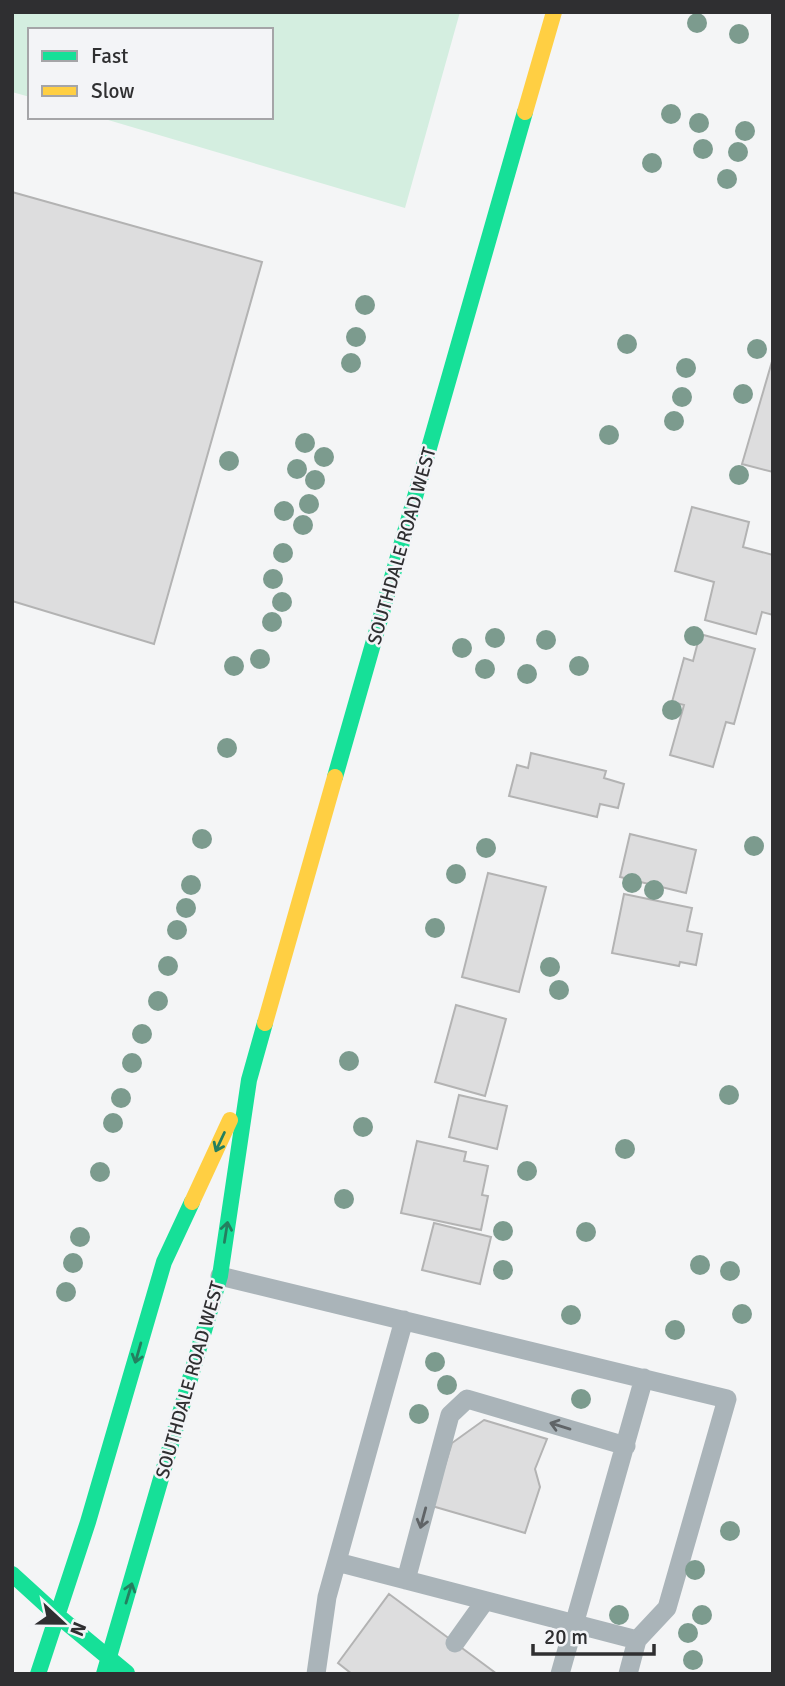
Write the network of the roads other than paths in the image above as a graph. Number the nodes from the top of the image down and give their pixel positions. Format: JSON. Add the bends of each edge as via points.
{"nodes":[{"id":1,"x":554,"y":12,"type":"edge"},
{"id":2,"x":249,"y":1080,"type":"junction"},
{"id":3,"x":219,"y":1276,"type":"junction"},
{"id":4,"x":404,"y":1320,"type":"junction"},
{"id":5,"x":645,"y":1378,"type":"junction"},
{"id":6,"x":626,"y":1446,"type":"junction"},
{"id":7,"x":337,"y":1562,"type":"junction"},
{"id":8,"x":12,"y":1574,"type":"edge"},
{"id":9,"x":406,"y":1580,"type":"junction"},
{"id":10,"x":485,"y":1601,"type":"junction"},
{"id":11,"x":57,"y":1615,"type":"junction"},
{"id":12,"x":576,"y":1624,"type":"junction"},
{"id":13,"x":637,"y":1640,"type":"junction"},
{"id":14,"x":455,"y":1643,"type":"dead end"},
{"id":15,"x":106,"y":1666,"type":"edge"},
{"id":16,"x":38,"y":1674,"type":"edge"},
{"id":17,"x":128,"y":1674,"type":"edge"},
{"id":18,"x":316,"y":1674,"type":"edge"},
{"id":19,"x":560,"y":1674,"type":"edge"},
{"id":20,"x":628,"y":1674,"type":"edge"}],
"edges":[{"from":1,"to":2,"type":"main road","name":"SOUTHDALE ROAD WEST"},
{"from":3,"to":2,"type":"main road","name":"SOUTHDALE ROAD WEST","one_way":true},
{"from":2,"to":11,"type":"main road","name":"SOUTHDALE ROAD WEST","one_way":true,"via":[[164,1262]]},
{"from":3,"to":4,"type":"lane"},
{"from":15,"to":3,"type":"main road","name":"SOUTHDALE ROAD WEST","one_way":true},
{"from":4,"to":5,"type":"lane"},
{"from":4,"to":7,"type":"lane"},
{"from":5,"to":6,"type":"lane"},
{"from":5,"to":13,"type":"lane","via":[[727,1399],[667,1608]]},
{"from":6,"to":9,"type":"lane","one_way":true,"via":[[467,1399],[450,1415]]},
{"from":6,"to":12,"type":"lane"},
{"from":7,"to":9,"type":"lane"},
{"from":7,"to":18,"type":"lane"},
{"from":8,"to":11,"type":"main road"},
{"from":9,"to":10,"type":"lane"},
{"from":10,"to":12,"type":"lane"},
{"from":10,"to":14,"type":"lane"},
{"from":11,"to":15,"type":"main road"},
{"from":11,"to":16,"type":"main road","name":"SOUTHDALE ROAD WEST"},
{"from":12,"to":13,"type":"lane"},
{"from":12,"to":19,"type":"lane"},
{"from":13,"to":20,"type":"lane"},
{"from":15,"to":17,"type":"main road"}]}
